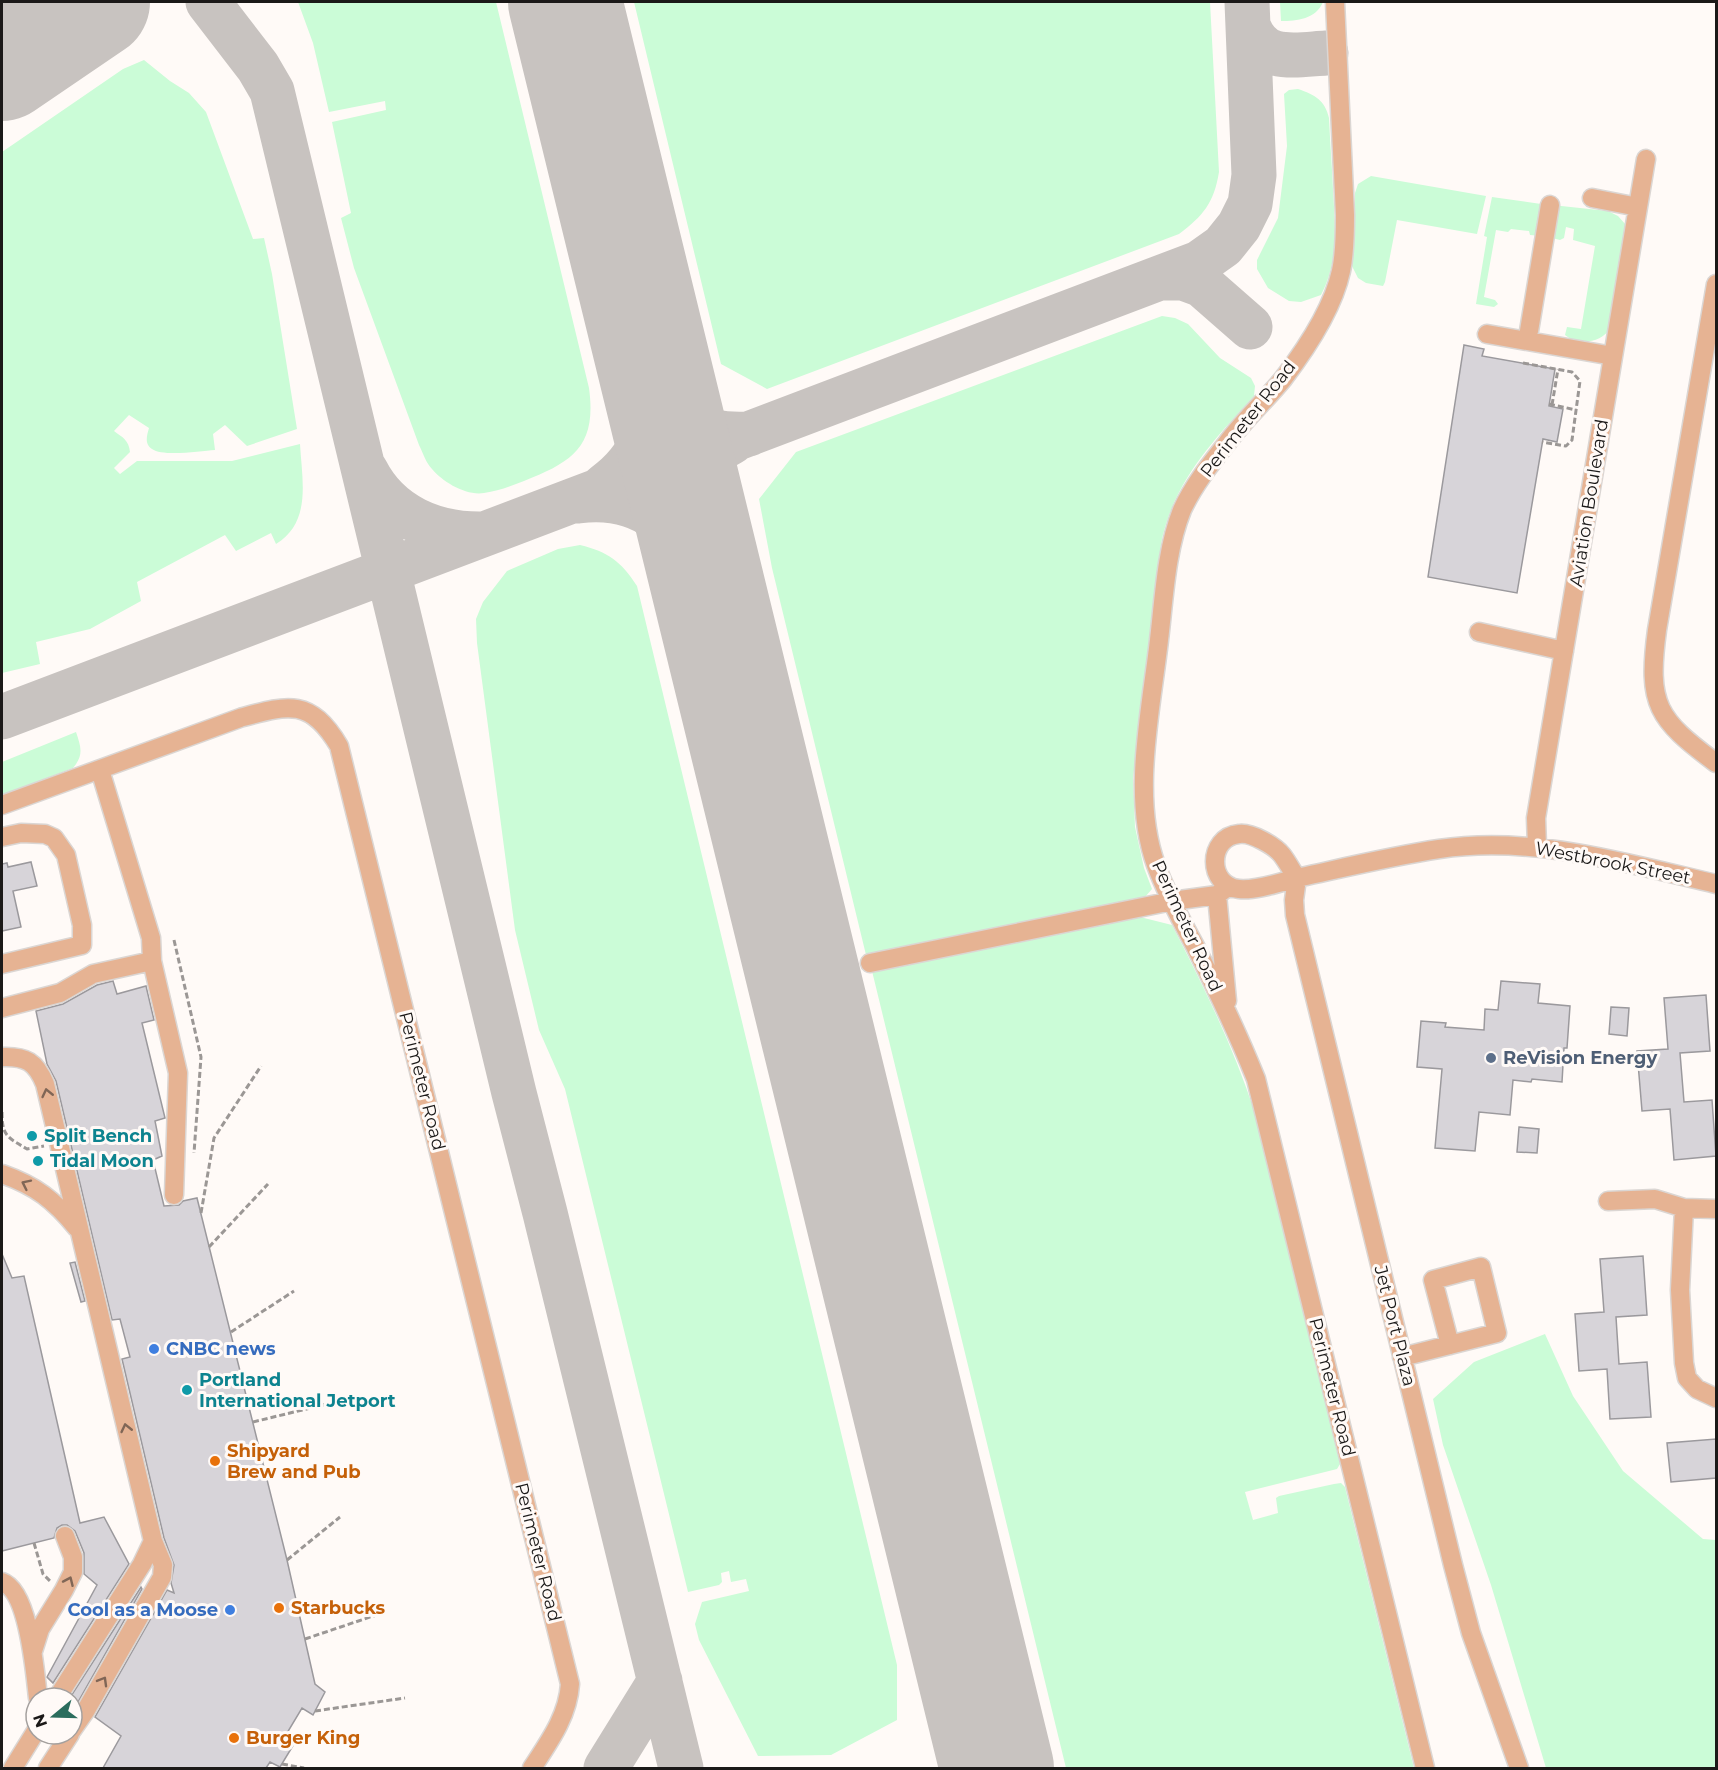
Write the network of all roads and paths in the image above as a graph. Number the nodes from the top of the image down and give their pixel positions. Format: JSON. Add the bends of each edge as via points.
{"nodes":[{"id":1,"x":1335,"y":2,"type":"edge"},
{"id":2,"x":1646,"y":159,"type":"dead end"},
{"id":3,"x":1592,"y":198,"type":"dead end"},
{"id":4,"x":1550,"y":205,"type":"dead end"},
{"id":5,"x":1638,"y":207,"type":"junction"},
{"id":6,"x":1716,"y":284,"type":"edge"},
{"id":7,"x":1529,"y":331,"type":"dead end"},
{"id":8,"x":1487,"y":333,"type":"dead end"},
{"id":9,"x":1614,"y":356,"type":"junction"},
{"id":10,"x":1523,"y":363,"type":"dead end"},
{"id":11,"x":1558,"y":369,"type":"junction"},
{"id":12,"x":1576,"y":410,"type":"junction"},
{"id":13,"x":1542,"y":442,"type":"dead end"},
{"id":14,"x":1479,"y":632,"type":"dead end"},
{"id":15,"x":1564,"y":651,"type":"junction"},
{"id":16,"x":1716,"y":763,"type":"edge"},
{"id":17,"x":100,"y":770,"type":"junction"},
{"id":18,"x":2,"y":804,"type":"edge"},
{"id":19,"x":2,"y":837,"type":"edge"},
{"id":20,"x":1537,"y":847,"type":"junction"},
{"id":21,"x":1297,"y":878,"type":"junction"},
{"id":22,"x":1716,"y":884,"type":"edge"},
{"id":23,"x":1223,"y":891,"type":"junction"},
{"id":24,"x":1172,"y":901,"type":"junction"},
{"id":25,"x":152,"y":961,"type":"junction"},
{"id":26,"x":870,"y":963,"type":"dead end"},
{"id":27,"x":2,"y":964,"type":"edge"},
{"id":28,"x":2,"y":1008,"type":"edge"},
{"id":29,"x":1229,"y":1014,"type":"junction"},
{"id":30,"x":2,"y":1057,"type":"edge"},
{"id":31,"x":261,"y":1066,"type":"dead end"},
{"id":32,"x":2,"y":1112,"type":"edge"},
{"id":33,"x":2,"y":1131,"type":"edge"},
{"id":34,"x":59,"y":1142,"type":"junction"},
{"id":35,"x":2,"y":1174,"type":"edge"},
{"id":36,"x":268,"y":1184,"type":"dead end"},
{"id":37,"x":174,"y":1195,"type":"dead end"},
{"id":38,"x":1608,"y":1201,"type":"dead end"},
{"id":39,"x":1684,"y":1208,"type":"junction"},
{"id":40,"x":1716,"y":1209,"type":"edge"},
{"id":41,"x":201,"y":1213,"type":"dead end"},
{"id":42,"x":80,"y":1232,"type":"junction"},
{"id":43,"x":209,"y":1247,"type":"dead end"},
{"id":44,"x":294,"y":1291,"type":"dead end"},
{"id":45,"x":231,"y":1332,"type":"dead end"},
{"id":46,"x":1450,"y":1345,"type":"junction"},
{"id":47,"x":1402,"y":1357,"type":"junction"},
{"id":48,"x":1716,"y":1398,"type":"edge"},
{"id":49,"x":327,"y":1404,"type":"dead end"},
{"id":50,"x":253,"y":1422,"type":"dead end"},
{"id":51,"x":340,"y":1517,"type":"dead end"},
{"id":52,"x":65,"y":1536,"type":"dead end"},
{"id":53,"x":153,"y":1541,"type":"junction"},
{"id":54,"x":34,"y":1543,"type":"dead end"},
{"id":55,"x":288,"y":1560,"type":"dead end"},
{"id":56,"x":2,"y":1582,"type":"edge"},
{"id":57,"x":64,"y":1590,"type":"junction"},
{"id":58,"x":385,"y":1612,"type":"dead end"},
{"id":59,"x":305,"y":1640,"type":"dead end"},
{"id":60,"x":33,"y":1651,"type":"junction"},
{"id":61,"x":37,"y":1686,"type":"edge"},
{"id":62,"x":65,"y":1686,"type":"edge"},
{"id":63,"x":405,"y":1698,"type":"dead end"},
{"id":64,"x":84,"y":1710,"type":"edge"},
{"id":65,"x":315,"y":1712,"type":"dead end"},
{"id":66,"x":27,"y":1746,"type":"edge"},
{"id":67,"x":62,"y":1746,"type":"edge"},
{"id":68,"x":282,"y":1764,"type":"dead end"},
{"id":69,"x":13,"y":1768,"type":"edge"},
{"id":70,"x":48,"y":1768,"type":"edge"},
{"id":71,"x":304,"y":1768,"type":"edge"},
{"id":72,"x":532,"y":1768,"type":"edge"},
{"id":73,"x":1425,"y":1768,"type":"edge"},
{"id":74,"x":1519,"y":1768,"type":"edge"}],
"edges":[{"from":1,"to":24,"type":"street","name":"Perimeter Road","via":[[1345,242],[1334,296],[1284,377],[1228,441],[1194,489],[1173,540],[1144,796],[1147,833]]},
{"from":2,"to":5,"type":"street","name":"Aviation Boulevard"},
{"from":3,"to":5,"type":"street"},
{"from":4,"to":7,"type":"street"},
{"from":5,"to":9,"type":"street","name":"Aviation Boulevard"},
{"from":6,"to":16,"type":"street","via":[[1657,630],[1653,678],[1660,708],[1668,721]]},
{"from":8,"to":9,"type":"street"},
{"from":9,"to":15,"type":"street","name":"Aviation Boulevard"},
{"from":10,"to":11,"type":"path"},
{"from":11,"to":12,"type":"path","via":[[1572,372],[1580,381]]},
{"from":11,"to":12,"type":"path","via":[[1550,404]]},
{"from":12,"to":13,"type":"path","via":[[1569,445]]},
{"from":14,"to":15,"type":"street"},
{"from":15,"to":20,"type":"street","name":"Aviation Boulevard","via":[[1536,818]]},
{"from":17,"to":18,"type":"street","name":"Perimeter Road"},
{"from":17,"to":25,"type":"street","via":[[151,938]]},
{"from":17,"to":72,"type":"street","name":"Perimeter Road","via":[[278,707],[301,708],[330,732],[339,746],[570,1684],[565,1710]]},
{"from":19,"to":27,"type":"street","via":[[21,833],[54,838],[66,855],[82,926],[82,945]]},
{"from":20,"to":21,"type":"street","name":"Westbrook Street","via":[[1442,849]]},
{"from":20,"to":22,"type":"street","name":"Westbrook Street"},
{"from":21,"to":23,"type":"street","name":"Westbrook Street"},
{"from":21,"to":23,"type":"street","via":[[1281,853],[1252,835],[1234,834],[1219,845],[1215,854]]},
{"from":21,"to":47,"type":"street","name":"Jet Port Plaza","via":[[1295,915]]},
{"from":23,"to":24,"type":"street","name":"Westbrook Street"},
{"from":23,"to":29,"type":"street"},
{"from":24,"to":26,"type":"street","name":"Westbrook Street"},
{"from":24,"to":29,"type":"street","name":"Perimeter Road"},
{"from":25,"to":28,"type":"street","via":[[93,974],[60,993]]},
{"from":25,"to":37,"type":"street","via":[[178,1073]]},
{"from":29,"to":73,"type":"street","name":"Perimeter Road","via":[[1256,1079],[1266,1117]]},
{"from":34,"to":30,"type":"street","one_way":true,"via":[[40,1072],[22,1058]]},
{"from":31,"to":41,"type":"path","via":[[214,1138]]},
{"from":32,"to":33,"type":"path"},
{"from":33,"to":34,"type":"path","via":[[27,1149]]},
{"from":34,"to":42,"type":"street"},
{"from":42,"to":35,"type":"street","one_way":true,"via":[[49,1197]]},
{"from":36,"to":43,"type":"path"},
{"from":38,"to":39,"type":"street","via":[[1655,1198]]},
{"from":39,"to":40,"type":"street"},
{"from":39,"to":48,"type":"street","via":[[1680,1290],[1684,1364],[1687,1378],[1697,1389]]},
{"from":53,"to":42,"type":"street","one_way":true},
{"from":44,"to":45,"type":"path"},
{"from":46,"to":46,"type":"street","via":[[1497,1333],[1481,1268],[1433,1280]]},
{"from":46,"to":47,"type":"street"},
{"from":47,"to":74,"type":"street","name":"Jet Port Plaza","via":[[1471,1633]]},
{"from":49,"to":50,"type":"path"},
{"from":51,"to":55,"type":"path"},
{"from":57,"to":52,"type":"street","one_way":true,"via":[[73,1572],[73,1557]]},
{"from":53,"to":62,"type":"street"},
{"from":64,"to":53,"type":"street","one_way":true,"via":[[162,1577],[163,1565]]},
{"from":54,"to":57,"type":"path","via":[[43,1574]]},
{"from":56,"to":60,"type":"street","via":[[8,1584],[20,1602]]},
{"from":57,"to":60,"type":"street","via":[[40,1629]]},
{"from":58,"to":59,"type":"path"},
{"from":60,"to":61,"type":"street"},
{"from":63,"to":65,"type":"path"},
{"from":66,"to":69,"type":"street"},
{"from":67,"to":70,"type":"street"},
{"from":68,"to":71,"type":"path"}]}
